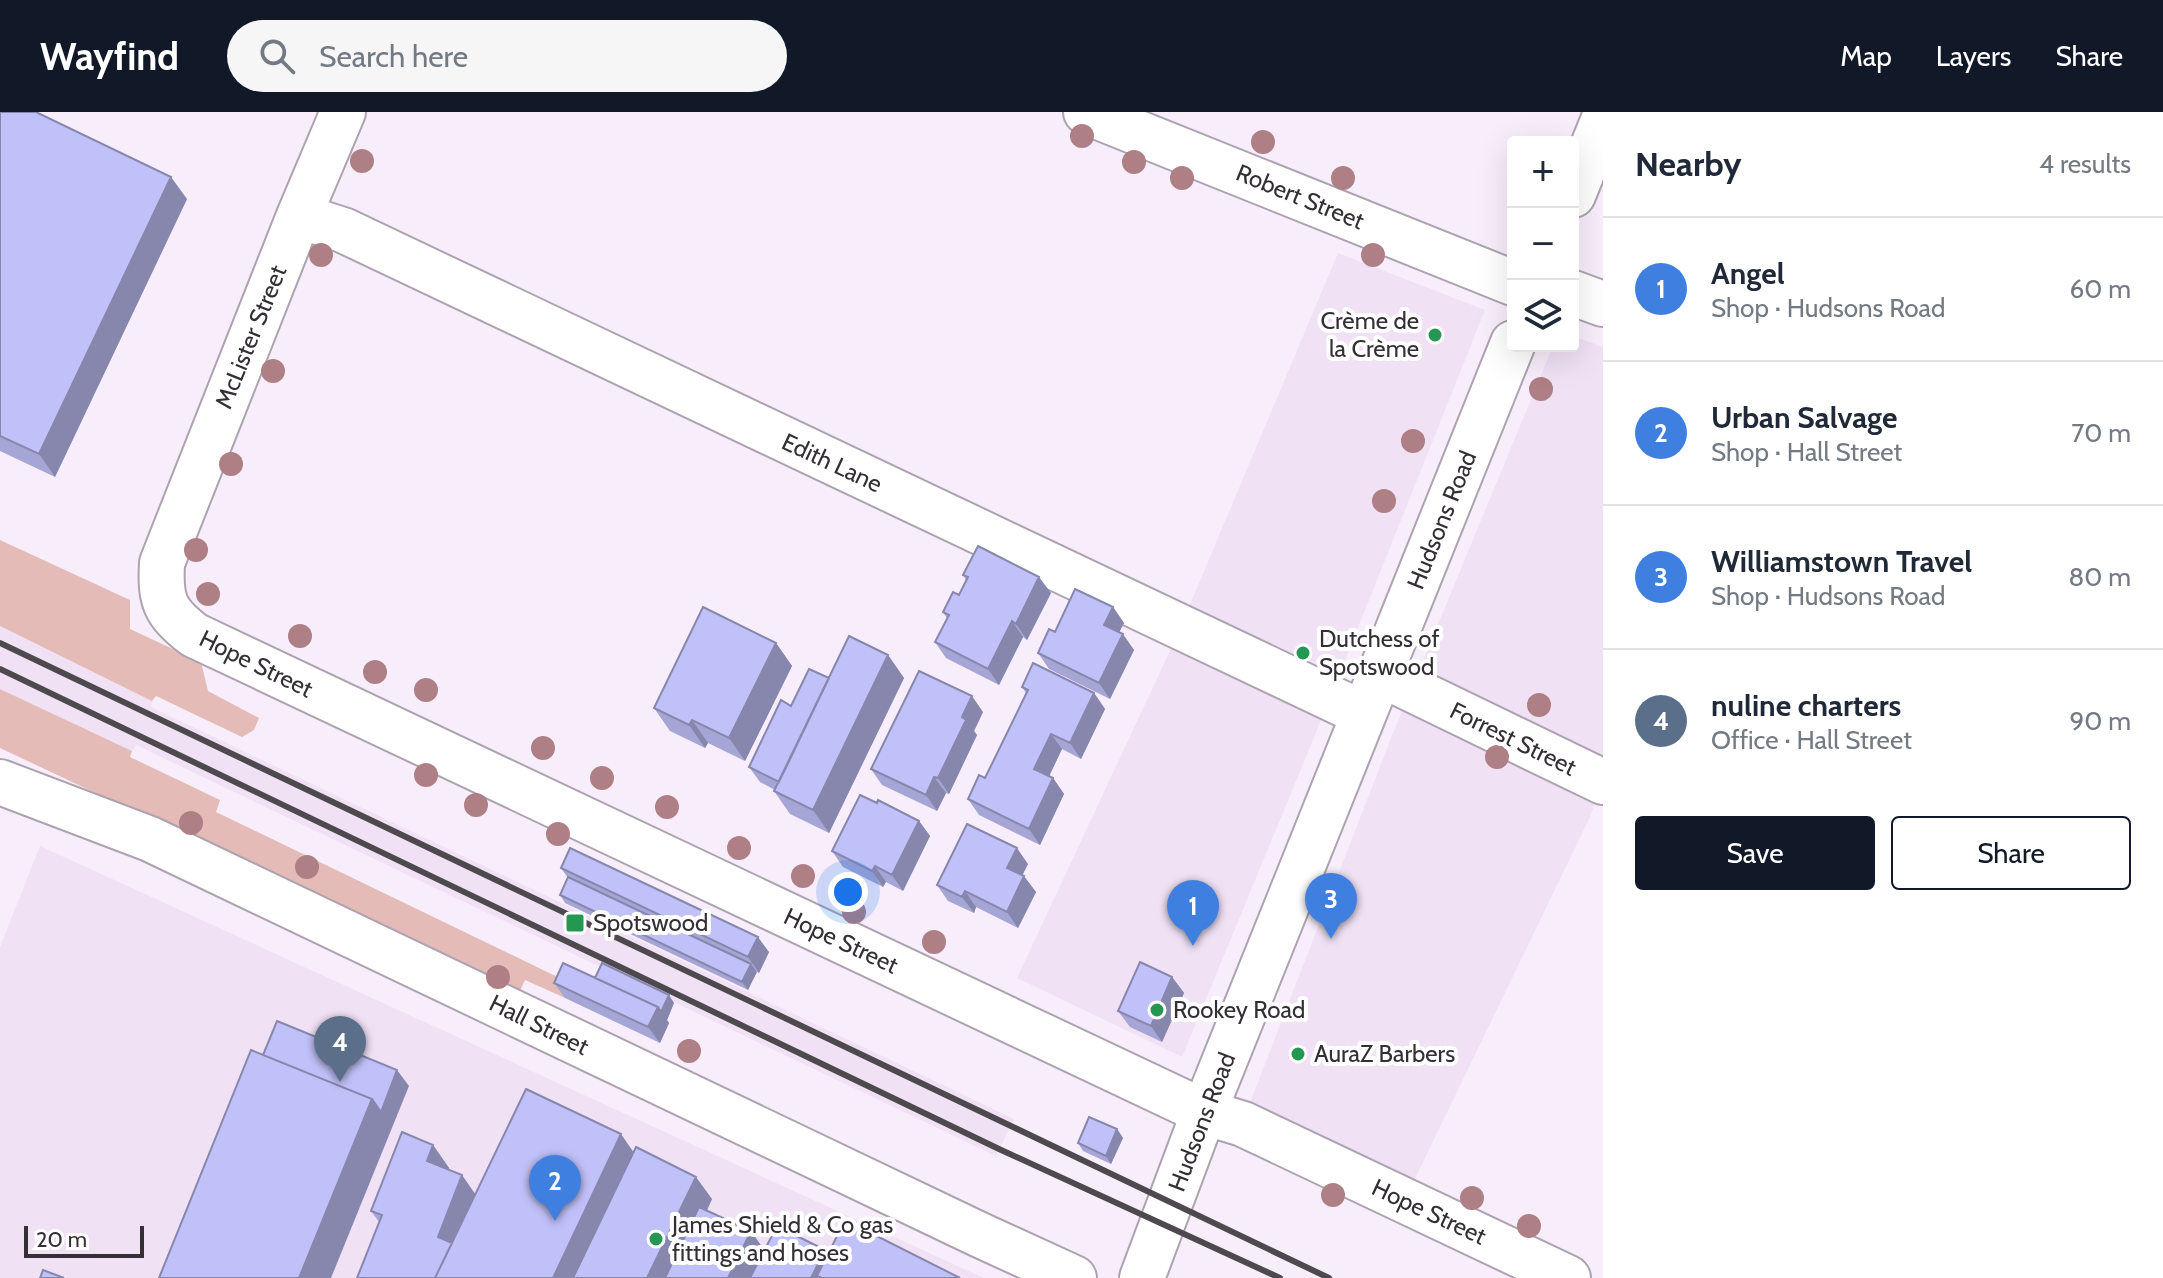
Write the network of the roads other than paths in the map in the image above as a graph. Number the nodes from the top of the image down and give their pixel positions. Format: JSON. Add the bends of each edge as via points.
{"nodes":[{"id":1,"x":343,"y":112,"type":"edge"},
{"id":2,"x":1086,"y":112,"type":"edge"},
{"id":3,"x":1603,"y":121,"type":"edge"},
{"id":4,"x":1579,"y":180,"type":"edge"},
{"id":5,"x":299,"y":216,"type":"junction"},
{"id":6,"x":1507,"y":281,"type":"edge"},
{"id":7,"x":1579,"y":295,"type":"edge"},
{"id":8,"x":1603,"y":304,"type":"edge"},
{"id":9,"x":1509,"y":352,"type":"edge"},
{"id":10,"x":162,"y":563,"type":"joint"},
{"id":11,"x":1372,"y":694,"type":"junction"},
{"id":12,"x":0,"y":782,"type":"edge"},
{"id":13,"x":1603,"y":782,"type":"edge"},
{"id":14,"x":1204,"y":1112,"type":"junction"},
{"id":15,"x":1074,"y":1278,"type":"edge"},
{"id":16,"x":1142,"y":1278,"type":"edge"},
{"id":17,"x":1568,"y":1278,"type":"edge"}],
"edges":[{"from":1,"to":5,"type":"street","name":"McLister Street"},
{"from":2,"to":6,"type":"street","name":"Robert Street"},
{"from":3,"to":4,"type":"street"},
{"from":5,"to":10,"type":"street","name":"McLister Street"},
{"from":5,"to":11,"type":"street","name":"Edith Lane","via":[[343,230]]},
{"from":7,"to":8,"type":"street"},
{"from":9,"to":11,"type":"street","name":"Hudsons Road"},
{"from":10,"to":14,"type":"street","name":"Hope Street","via":[[163,604],[194,635]]},
{"from":11,"to":13,"type":"street","name":"Forrest Street"},
{"from":11,"to":14,"type":"street","name":"Hudsons Road"},
{"from":12,"to":15,"type":"street","name":"Hall Street","via":[[150,839]]},
{"from":14,"to":16,"type":"street","name":"Hudsons Road"},
{"from":14,"to":17,"type":"street","name":"Hope Street","via":[[1243,1124]]}]}
